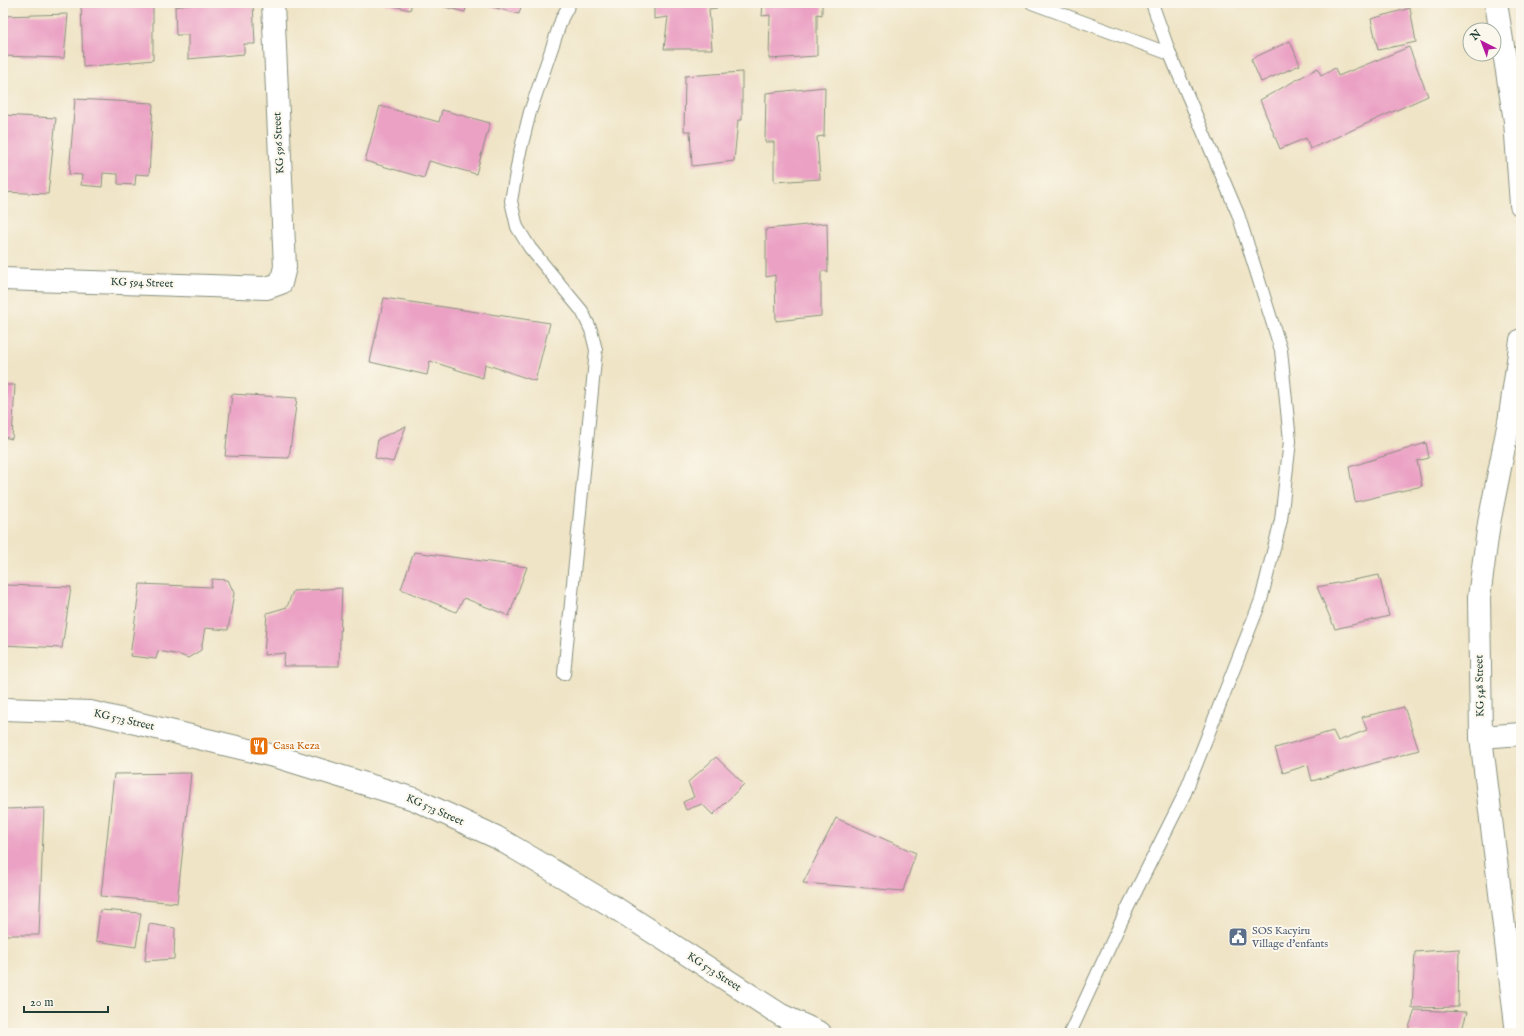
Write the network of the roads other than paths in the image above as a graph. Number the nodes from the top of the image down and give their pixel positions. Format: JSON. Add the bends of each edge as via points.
{"nodes":[{"id":1,"x":273,"y":3,"type":"edge"},
{"id":2,"x":570,"y":3,"type":"edge"},
{"id":3,"x":1032,"y":3,"type":"edge"},
{"id":4,"x":1152,"y":3,"type":"edge"},
{"id":5,"x":1496,"y":3,"type":"edge"},
{"id":6,"x":1170,"y":54,"type":"junction"},
{"id":7,"x":1521,"y":205,"type":"edge"},
{"id":8,"x":3,"y":279,"type":"edge"},
{"id":9,"x":281,"y":283,"type":"joint"},
{"id":10,"x":1521,"y":340,"type":"edge"},
{"id":11,"x":564,"y":674,"type":"dead end"},
{"id":12,"x":3,"y":709,"type":"edge"},
{"id":13,"x":1521,"y":734,"type":"edge"},
{"id":14,"x":1481,"y":737,"type":"junction"},
{"id":15,"x":820,"y":1033,"type":"edge"},
{"id":16,"x":1070,"y":1033,"type":"edge"},
{"id":17,"x":1517,"y":1033,"type":"edge"}],
"edges":[{"from":1,"to":9,"type":"street","name":"KG 596 Street","via":[[285,268]]},
{"from":2,"to":11,"type":"lane","via":[[562,18],[530,112],[511,201],[517,227],[530,248],[582,311],[591,330],[596,350]]},
{"from":3,"to":6,"type":"lane"},
{"from":4,"to":6,"type":"lane"},
{"from":5,"to":7,"type":"street","via":[[1515,121]]},
{"from":6,"to":16,"type":"lane","via":[[1238,214],[1281,350],[1290,441],[1281,520],[1261,600],[1185,793],[1127,909]]},
{"from":8,"to":9,"type":"street","name":"KG 594 Street","via":[[266,288]]},
{"from":10,"to":14,"type":"street","name":"KG 548 Street","via":[[1509,422],[1489,523],[1479,597]]},
{"from":12,"to":15,"type":"street","name":"KG 573 Street","via":[[90,712],[278,757],[414,799],[496,837],[614,906],[781,1015]]},
{"from":13,"to":14,"type":"street"},
{"from":14,"to":17,"type":"street","name":"KG 548 Street"}]}
